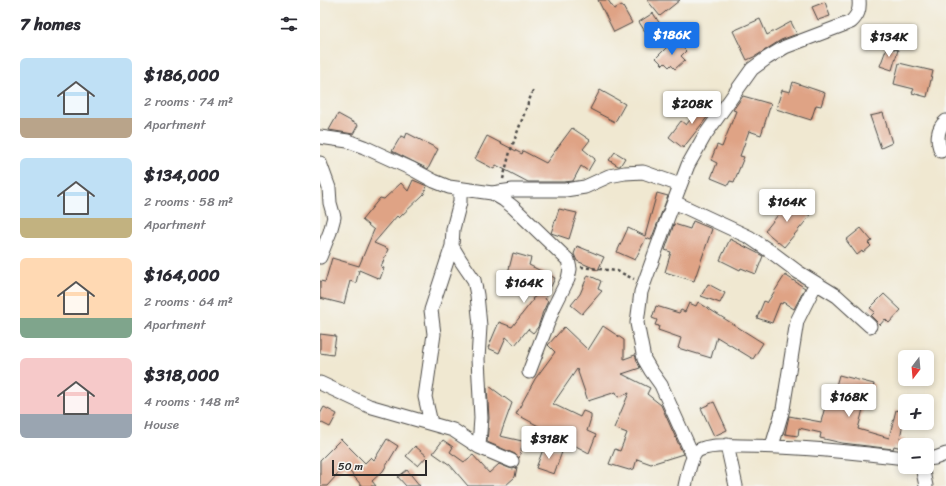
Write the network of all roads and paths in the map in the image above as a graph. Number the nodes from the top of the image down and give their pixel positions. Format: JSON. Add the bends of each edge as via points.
{"nodes":[{"id":1,"x":859,"y":0,"type":"edge"},
{"id":2,"x":533,"y":90,"type":"dead end"},
{"id":3,"x":946,"y":121,"type":"edge"},
{"id":4,"x":320,"y":137,"type":"edge"},
{"id":5,"x":941,"y":152,"type":"dead end"},
{"id":6,"x":320,"y":162,"type":"edge"},
{"id":7,"x":680,"y":185,"type":"junction"},
{"id":8,"x":460,"y":189,"type":"junction"},
{"id":9,"x":495,"y":193,"type":"junction"},
{"id":10,"x":674,"y":202,"type":"junction"},
{"id":11,"x":452,"y":246,"type":"junction"},
{"id":12,"x":320,"y":257,"type":"edge"},
{"id":13,"x":570,"y":269,"type":"junction"},
{"id":14,"x":645,"y":283,"type":"junction"},
{"id":15,"x":816,"y":283,"type":"junction"},
{"id":16,"x":870,"y":326,"type":"dead end"},
{"id":17,"x":529,"y":372,"type":"dead end"},
{"id":18,"x":320,"y":383,"type":"edge"},
{"id":19,"x":431,"y":423,"type":"junction"},
{"id":20,"x":727,"y":445,"type":"junction"},
{"id":21,"x":772,"y":446,"type":"junction"},
{"id":22,"x":479,"y":447,"type":"junction"},
{"id":23,"x":945,"y":455,"type":"edge"},
{"id":24,"x":693,"y":456,"type":"junction"},
{"id":25,"x":898,"y":457,"type":"edge"},
{"id":26,"x":934,"y":457,"type":"edge"},
{"id":27,"x":512,"y":461,"type":"dead end"},
{"id":28,"x":923,"y":474,"type":"edge"},
{"id":29,"x":685,"y":486,"type":"edge"},
{"id":30,"x":736,"y":486,"type":"edge"},
{"id":31,"x":926,"y":486,"type":"edge"}],
"edges":[{"from":1,"to":7,"type":"street","via":[[860,9],[851,22],[785,46],[752,69],[705,135]]},
{"from":2,"to":9,"type":"path"},
{"from":3,"to":5,"type":"street","via":[[939,131],[937,141]]},
{"from":4,"to":8,"type":"street","via":[[348,141],[412,169],[434,182]]},
{"from":6,"to":12,"type":"street","via":[[329,188],[334,217]]},
{"from":7,"to":9,"type":"street","via":[[643,172],[609,176],[586,187],[565,190],[513,190]]},
{"from":7,"to":10,"type":"street"},
{"from":8,"to":9,"type":"street"},
{"from":8,"to":11,"type":"street"},
{"from":9,"to":13,"type":"street","via":[[559,250],[568,260]]},
{"from":10,"to":14,"type":"street"},
{"from":10,"to":15,"type":"street","via":[[749,237]]},
{"from":11,"to":19,"type":"street","via":[[431,310],[434,334],[426,397]]},
{"from":11,"to":22,"type":"street","via":[[474,280],[477,295],[480,326]]},
{"from":13,"to":14,"type":"path","via":[[580,267],[618,272]]},
{"from":13,"to":17,"type":"street"},
{"from":14,"to":24,"type":"street","via":[[637,323],[644,359],[661,385]]},
{"from":15,"to":16,"type":"street","via":[[837,296]]},
{"from":15,"to":21,"type":"street","via":[[796,322],[783,409]]},
{"from":18,"to":19,"type":"street","via":[[369,406]]},
{"from":19,"to":22,"type":"street","via":[[453,430]]},
{"from":20,"to":21,"type":"street"},
{"from":20,"to":24,"type":"street","via":[[698,450]]},
{"from":20,"to":30,"type":"street"},
{"from":21,"to":25,"type":"street"},
{"from":22,"to":27,"type":"street"},
{"from":23,"to":26,"type":"street"},
{"from":24,"to":29,"type":"street"},
{"from":28,"to":31,"type":"street"}]}
